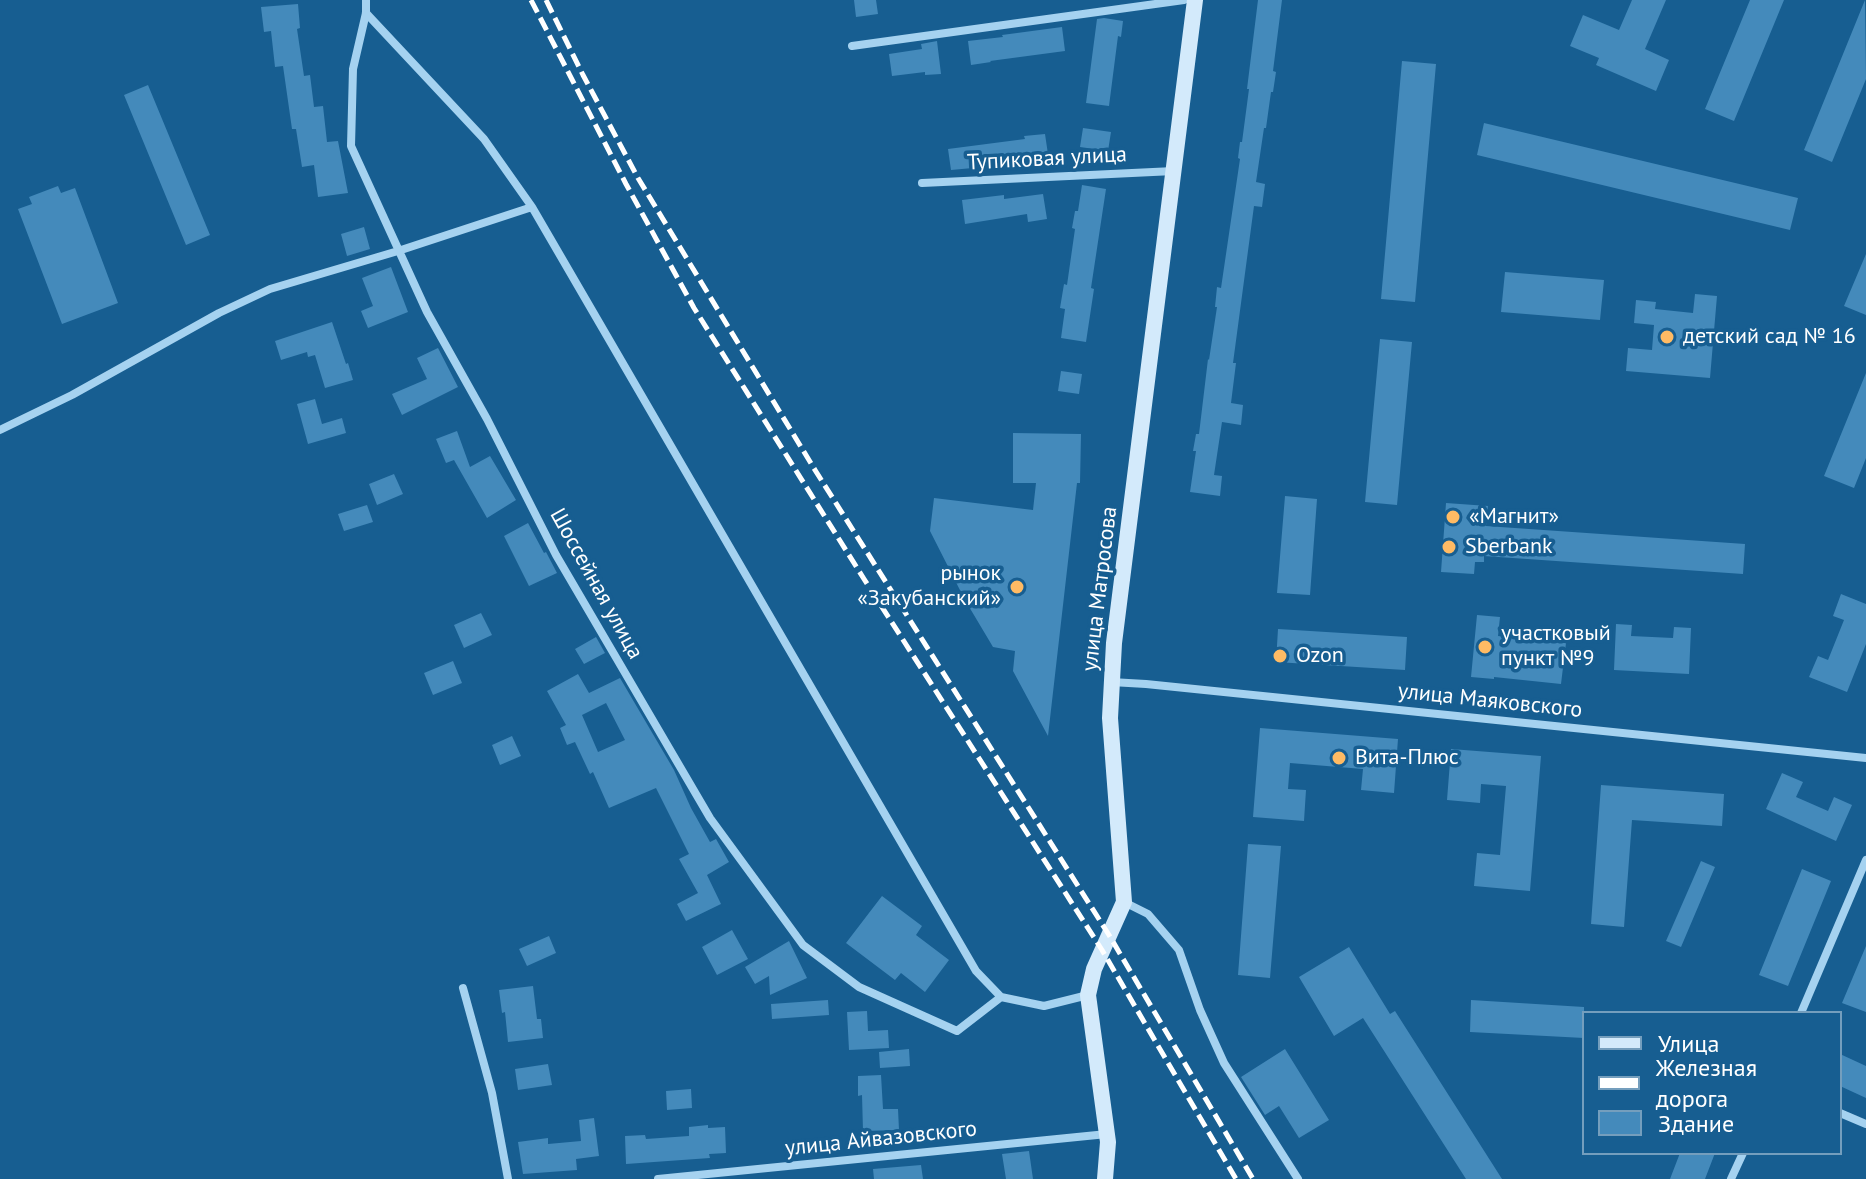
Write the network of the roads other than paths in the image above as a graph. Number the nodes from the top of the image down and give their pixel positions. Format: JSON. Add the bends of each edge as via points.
{"nodes":[{"id":1,"x":366,"y":0,"type":"edge"},
{"id":2,"x":1184,"y":0,"type":"edge"},
{"id":3,"x":1195,"y":0,"type":"edge"},
{"id":4,"x":366,"y":13,"type":"junction"},
{"id":5,"x":852,"y":46,"type":"dead end"},
{"id":6,"x":1175,"y":171,"type":"junction"},
{"id":7,"x":922,"y":183,"type":"dead end"},
{"id":8,"x":532,"y":207,"type":"junction"},
{"id":9,"x":398,"y":251,"type":"junction"},
{"id":10,"x":0,"y":430,"type":"edge"},
{"id":11,"x":1111,"y":682,"type":"junction"},
{"id":12,"x":1866,"y":758,"type":"edge"},
{"id":13,"x":1866,"y":860,"type":"edge"},
{"id":14,"x":1124,"y":902,"type":"junction"},
{"id":15,"x":463,"y":988,"type":"dead end"},
{"id":16,"x":1088,"y":995,"type":"junction"},
{"id":17,"x":1001,"y":997,"type":"junction"},
{"id":18,"x":1802,"y":1011,"type":"edge"},
{"id":19,"x":1842,"y":1114,"type":"edge"},
{"id":20,"x":1866,"y":1124,"type":"edge"},
{"id":21,"x":1107,"y":1134,"type":"junction"},
{"id":22,"x":1742,"y":1155,"type":"edge"},
{"id":23,"x":508,"y":1179,"type":"edge"},
{"id":24,"x":658,"y":1179,"type":"edge"},
{"id":25,"x":1105,"y":1179,"type":"edge"},
{"id":26,"x":1298,"y":1179,"type":"edge"},
{"id":27,"x":1731,"y":1179,"type":"edge"}],
"edges":[{"from":1,"to":4,"type":"street","name":"Шоссейная улица"},
{"from":2,"to":5,"type":"street"},
{"from":3,"to":6,"type":"main road","name":"улица Матросова"},
{"from":4,"to":8,"type":"street","via":[[484,139]]},
{"from":4,"to":9,"type":"street","name":"Шоссейная улица","via":[[353,69],[351,146]]},
{"from":6,"to":7,"type":"street","name":"Тупиковая улица"},
{"from":6,"to":11,"type":"main road","name":"улица Матросова"},
{"from":8,"to":9,"type":"street"},
{"from":8,"to":17,"type":"street","via":[[976,971]]},
{"from":9,"to":10,"type":"street","via":[[270,289]]},
{"from":9,"to":17,"type":"street","name":"Шоссейная улица","via":[[556,555],[710,818],[803,945],[859,987],[957,1031]]},
{"from":11,"to":12,"type":"street","name":"улица Маяковского"},
{"from":11,"to":14,"type":"main road","name":"улица Матросова"},
{"from":13,"to":18,"type":"street"},
{"from":14,"to":16,"type":"main road","name":"улица Матросова"},
{"from":14,"to":26,"type":"street","via":[[1148,914],[1179,950],[1224,1063]]},
{"from":15,"to":23,"type":"street","via":[[492,1093]]},
{"from":16,"to":17,"type":"street","via":[[1044,1006]]},
{"from":16,"to":21,"type":"main road","name":"улица Матросова"},
{"from":19,"to":20,"type":"street"},
{"from":21,"to":24,"type":"street","name":"улица Айвазовского"},
{"from":21,"to":25,"type":"main road","name":"улица Матросова"},
{"from":22,"to":27,"type":"street"}]}
